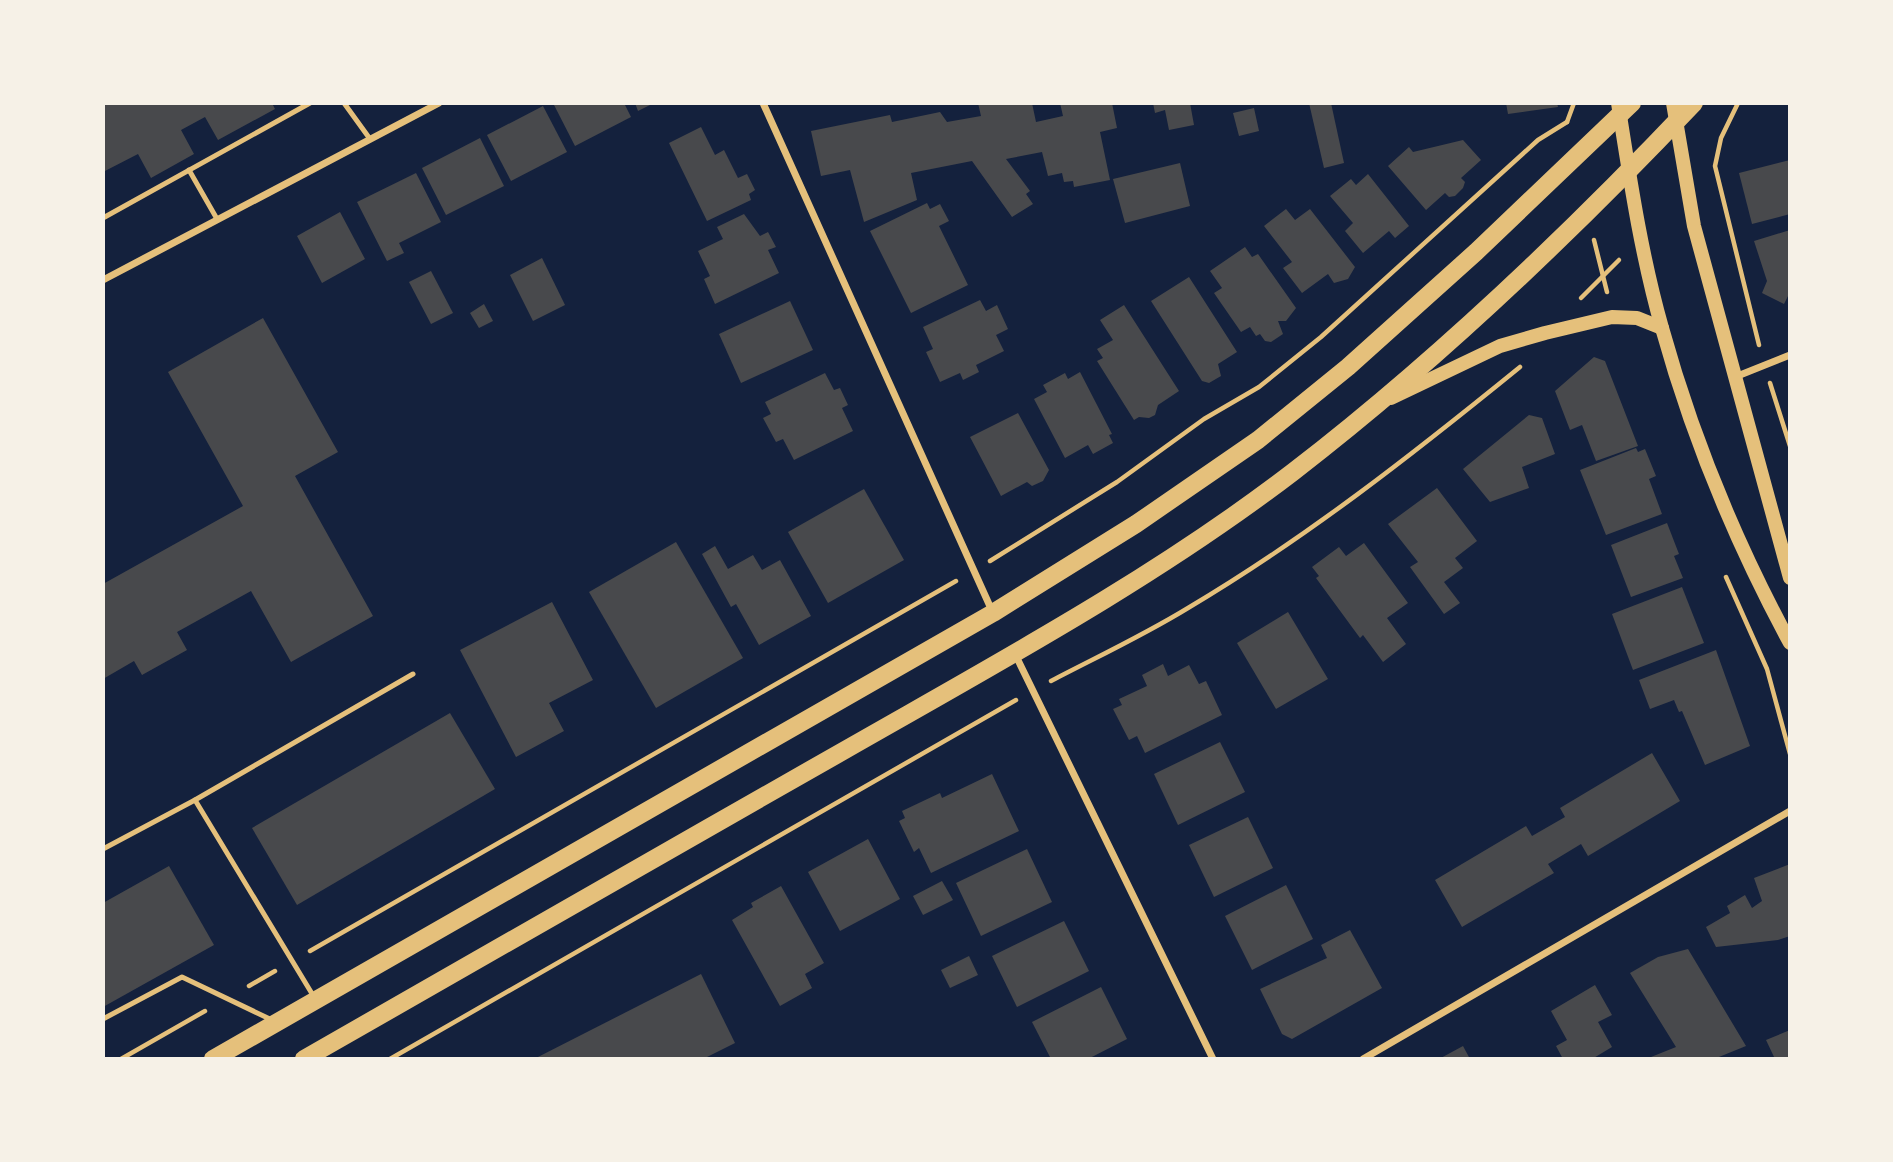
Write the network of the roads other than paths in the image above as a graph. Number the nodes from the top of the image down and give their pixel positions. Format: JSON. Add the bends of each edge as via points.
{"nodes":[{"id":1,"x":310,"y":103,"type":"edge"},
{"id":2,"x":344,"y":103,"type":"edge"},
{"id":3,"x":439,"y":103,"type":"edge"},
{"id":4,"x":763,"y":103,"type":"edge"},
{"id":5,"x":1672,"y":103,"type":"edge"},
{"id":6,"x":1694,"y":103,"type":"edge"},
{"id":7,"x":1623,"y":108,"type":"edge"},
{"id":8,"x":1675,"y":123,"type":"junction"},
{"id":9,"x":370,"y":139,"type":"junction"},
{"id":10,"x":189,"y":170,"type":"junction"},
{"id":11,"x":1629,"y":172,"type":"junction"},
{"id":12,"x":103,"y":218,"type":"edge"},
{"id":13,"x":217,"y":219,"type":"junction"},
{"id":14,"x":103,"y":280,"type":"edge"},
{"id":15,"x":1662,"y":328,"type":"junction"},
{"id":16,"x":1790,"y":355,"type":"edge"},
{"id":17,"x":1735,"y":377,"type":"junction"},
{"id":18,"x":1380,"y":403,"type":"junction"},
{"id":19,"x":1790,"y":578,"type":"edge"},
{"id":20,"x":993,"y":613,"type":"junction"},
{"id":21,"x":1790,"y":643,"type":"edge"},
{"id":22,"x":1015,"y":653,"type":"junction"},
{"id":23,"x":413,"y":674,"type":"dead end"},
{"id":24,"x":195,"y":800,"type":"junction"},
{"id":25,"x":1790,"y":811,"type":"edge"},
{"id":26,"x":103,"y":849,"type":"edge"},
{"id":27,"x":316,"y":999,"type":"junction"},
{"id":28,"x":103,"y":1019,"type":"edge"},
{"id":29,"x":277,"y":1022,"type":"junction"},
{"id":30,"x":213,"y":1059,"type":"edge"},
{"id":31,"x":304,"y":1059,"type":"edge"},
{"id":32,"x":1213,"y":1059,"type":"edge"},
{"id":33,"x":1363,"y":1059,"type":"edge"}],
"edges":[{"from":1,"to":10,"type":"lane"},
{"from":2,"to":9,"type":"lane"},
{"from":3,"to":9,"type":"street"},
{"from":4,"to":20,"type":"street"},
{"from":5,"to":8,"type":"main road"},
{"from":6,"to":8,"type":"main road"},
{"from":7,"to":11,"type":"main road"},
{"from":7,"to":20,"type":"main road","via":[[1476,253],[1258,440],[1136,524]]},
{"from":8,"to":11,"type":"main road"},
{"from":8,"to":17,"type":"main road","via":[[1694,226]]},
{"from":9,"to":13,"type":"street"},
{"from":10,"to":12,"type":"lane"},
{"from":10,"to":13,"type":"lane"},
{"from":11,"to":15,"type":"main road"},
{"from":11,"to":18,"type":"main road","via":[[1507,290]]},
{"from":13,"to":14,"type":"street"},
{"from":15,"to":18,"type":"main road","via":[[1637,318],[1612,317],[1545,333],[1500,346]]},
{"from":15,"to":21,"type":"main road","via":[[1735,530]]},
{"from":16,"to":17,"type":"street"},
{"from":17,"to":19,"type":"main road"},
{"from":18,"to":22,"type":"main road","via":[[1289,475],[1157,565]]},
{"from":20,"to":27,"type":"main road"},
{"from":22,"to":31,"type":"main road"},
{"from":22,"to":32,"type":"street"},
{"from":23,"to":24,"type":"lane"},
{"from":24,"to":26,"type":"lane"},
{"from":24,"to":27,"type":"lane"},
{"from":25,"to":33,"type":"street"},
{"from":27,"to":29,"type":"main road"},
{"from":28,"to":29,"type":"lane","via":[[183,977]]},
{"from":29,"to":30,"type":"main road"}]}
